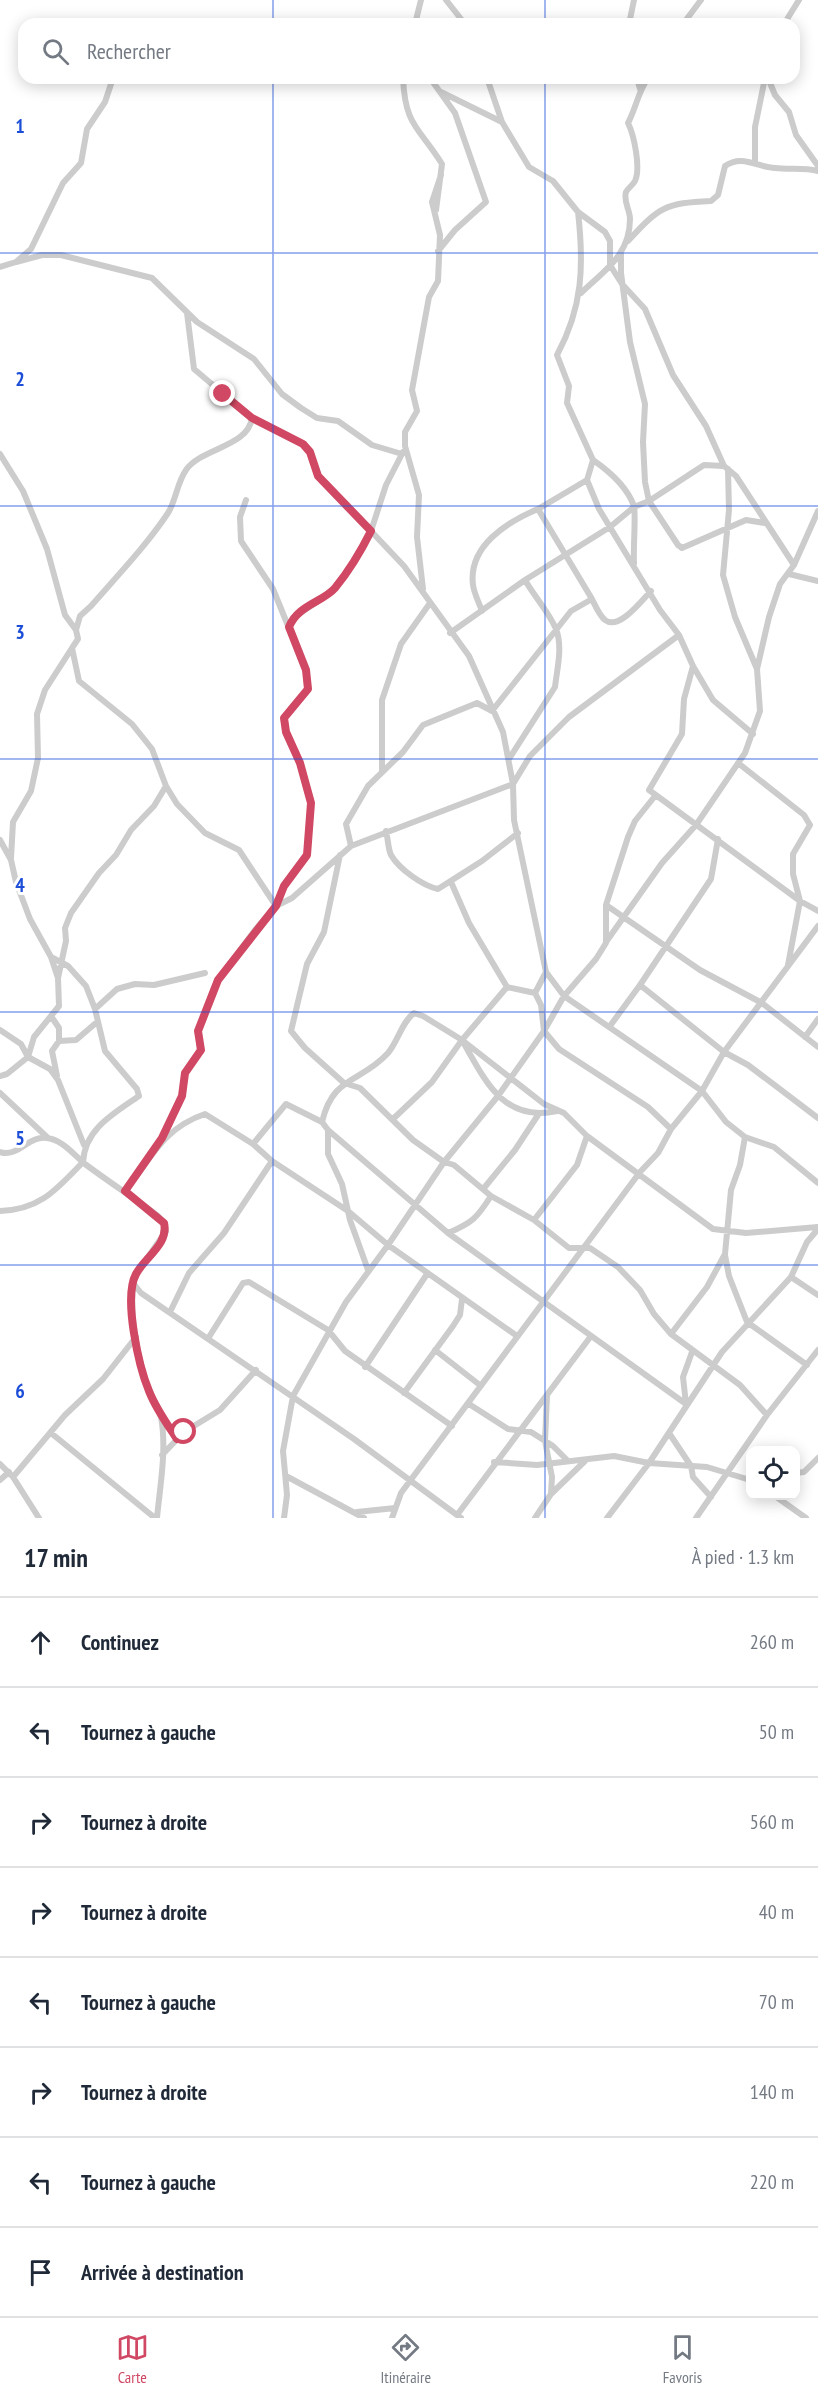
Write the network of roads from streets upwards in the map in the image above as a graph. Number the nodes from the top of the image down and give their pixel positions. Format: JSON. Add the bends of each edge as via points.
{"nodes":[{"id":1,"x":421,"y":0,"type":"edge"},
{"id":2,"x":446,"y":0,"type":"edge"},
{"id":3,"x":634,"y":0,"type":"edge"},
{"id":4,"x":701,"y":0,"type":"edge"},
{"id":5,"x":800,"y":0,"type":"edge"},
{"id":6,"x":416,"y":18,"type":"edge"},
{"id":7,"x":460,"y":18,"type":"edge"},
{"id":8,"x":630,"y":18,"type":"edge"},
{"id":9,"x":688,"y":18,"type":"edge"},
{"id":10,"x":788,"y":18,"type":"edge"},
{"id":11,"x":111,"y":84,"type":"edge"},
{"id":12,"x":404,"y":84,"type":"edge"},
{"id":13,"x":435,"y":84,"type":"edge"},
{"id":14,"x":489,"y":84,"type":"edge"},
{"id":15,"x":639,"y":84,"type":"edge"},
{"id":16,"x":644,"y":84,"type":"edge"},
{"id":17,"x":765,"y":84,"type":"edge"},
{"id":18,"x":769,"y":84,"type":"edge"},
{"id":19,"x":640,"y":89,"type":"junction"},
{"id":20,"x":441,"y":92,"type":"junction"},
{"id":21,"x":502,"y":122,"type":"junction"},
{"id":22,"x":755,"y":162,"type":"junction"},
{"id":23,"x":818,"y":166,"type":"edge"},
{"id":24,"x":818,"y":171,"type":"edge"},
{"id":25,"x":578,"y":212,"type":"junction"},
{"id":26,"x":628,"y":242,"type":"junction"},
{"id":27,"x":437,"y":252,"type":"junction"},
{"id":28,"x":621,"y":254,"type":"junction"},
{"id":29,"x":16,"y":262,"type":"junction"},
{"id":30,"x":610,"y":265,"type":"junction"},
{"id":31,"x":0,"y":267,"type":"edge"},
{"id":32,"x":622,"y":284,"type":"junction"},
{"id":33,"x":581,"y":293,"type":"junction"},
{"id":34,"x":187,"y":313,"type":"junction"},
{"id":35,"x":252,"y":418,"type":"junction"},
{"id":36,"x":405,"y":446,"type":"junction"},
{"id":37,"x":0,"y":454,"type":"edge"},
{"id":38,"x":402,"y":454,"type":"junction"},
{"id":39,"x":593,"y":460,"type":"junction"},
{"id":40,"x":726,"y":467,"type":"junction"},
{"id":41,"x":587,"y":480,"type":"junction"},
{"id":42,"x":246,"y":500,"type":"dead end"},
{"id":43,"x":649,"y":501,"type":"junction"},
{"id":44,"x":634,"y":507,"type":"junction"},
{"id":45,"x":538,"y":509,"type":"junction"},
{"id":46,"x":818,"y":511,"type":"edge"},
{"id":47,"x":765,"y":523,"type":"junction"},
{"id":48,"x":610,"y":527,"type":"junction"},
{"id":49,"x":810,"y":528,"type":"junction"},
{"id":50,"x":371,"y":531,"type":"junction"},
{"id":51,"x":726,"y":531,"type":"junction"},
{"id":52,"x":818,"y":531,"type":"edge"},
{"id":53,"x":564,"y":554,"type":"junction"},
{"id":54,"x":634,"y":565,"type":"junction"},
{"id":55,"x":794,"y":566,"type":"junction"},
{"id":56,"x":789,"y":574,"type":"junction"},
{"id":57,"x":525,"y":580,"type":"junction"},
{"id":58,"x":818,"y":581,"type":"edge"},
{"id":59,"x":423,"y":590,"type":"junction"},
{"id":60,"x":651,"y":591,"type":"junction"},
{"id":61,"x":591,"y":599,"type":"junction"},
{"id":62,"x":430,"y":603,"type":"junction"},
{"id":63,"x":482,"y":611,"type":"junction"},
{"id":64,"x":289,"y":627,"type":"junction"},
{"id":65,"x":556,"y":629,"type":"junction"},
{"id":66,"x":76,"y":630,"type":"junction"},
{"id":67,"x":450,"y":633,"type":"junction"},
{"id":68,"x":679,"y":635,"type":"junction"},
{"id":69,"x":72,"y":648,"type":"junction"},
{"id":70,"x":693,"y":666,"type":"junction"},
{"id":71,"x":757,"y":669,"type":"junction"},
{"id":72,"x":492,"y":711,"type":"junction"},
{"id":73,"x":753,"y":734,"type":"junction"},
{"id":74,"x":509,"y":759,"type":"junction"},
{"id":75,"x":738,"y":763,"type":"junction"},
{"id":76,"x":382,"y":771,"type":"junction"},
{"id":77,"x":513,"y":783,"type":"junction"},
{"id":78,"x":166,"y":786,"type":"junction"},
{"id":79,"x":655,"y":796,"type":"junction"},
{"id":80,"x":696,"y":825,"type":"junction"},
{"id":81,"x":387,"y":831,"type":"junction"},
{"id":82,"x":518,"y":833,"type":"junction"},
{"id":83,"x":718,"y":839,"type":"junction"},
{"id":84,"x":0,"y":840,"type":"edge"},
{"id":85,"x":351,"y":846,"type":"junction"},
{"id":86,"x":340,"y":855,"type":"junction"},
{"id":87,"x":11,"y":860,"type":"junction"},
{"id":88,"x":451,"y":882,"type":"junction"},
{"id":89,"x":800,"y":901,"type":"junction"},
{"id":90,"x":606,"y":905,"type":"junction"},
{"id":91,"x":276,"y":906,"type":"junction"},
{"id":92,"x":818,"y":911,"type":"edge"},
{"id":93,"x":623,"y":918,"type":"junction"},
{"id":94,"x":818,"y":926,"type":"edge"},
{"id":95,"x":606,"y":943,"type":"junction"},
{"id":96,"x":666,"y":948,"type":"junction"},
{"id":97,"x":51,"y":957,"type":"junction"},
{"id":98,"x":61,"y":962,"type":"junction"},
{"id":99,"x":787,"y":968,"type":"junction"},
{"id":100,"x":546,"y":972,"type":"junction"},
{"id":101,"x":205,"y":974,"type":"dead end"},
{"id":102,"x":58,"y":978,"type":"junction"},
{"id":103,"x":640,"y":985,"type":"junction"},
{"id":104,"x":507,"y":987,"type":"junction"},
{"id":105,"x":535,"y":993,"type":"junction"},
{"id":106,"x":564,"y":996,"type":"junction"},
{"id":107,"x":762,"y":1003,"type":"junction"},
{"id":108,"x":95,"y":1009,"type":"junction"},
{"id":109,"x":51,"y":1016,"type":"junction"},
{"id":110,"x":818,"y":1019,"type":"edge"},
{"id":111,"x":97,"y":1022,"type":"junction"},
{"id":112,"x":610,"y":1026,"type":"junction"},
{"id":113,"x":0,"y":1030,"type":"edge"},
{"id":114,"x":544,"y":1031,"type":"junction"},
{"id":115,"x":805,"y":1036,"type":"junction"},
{"id":116,"x":462,"y":1040,"type":"junction"},
{"id":117,"x":59,"y":1041,"type":"junction"},
{"id":118,"x":818,"y":1047,"type":"edge"},
{"id":119,"x":724,"y":1052,"type":"junction"},
{"id":120,"x":28,"y":1057,"type":"junction"},
{"id":121,"x":0,"y":1076,"type":"edge"},
{"id":122,"x":510,"y":1077,"type":"junction"},
{"id":123,"x":58,"y":1080,"type":"junction"},
{"id":124,"x":344,"y":1083,"type":"junction"},
{"id":125,"x":702,"y":1091,"type":"junction"},
{"id":126,"x":0,"y":1093,"type":"edge"},
{"id":127,"x":498,"y":1096,"type":"junction"},
{"id":128,"x":557,"y":1111,"type":"junction"},
{"id":129,"x":538,"y":1115,"type":"junction"},
{"id":130,"x":818,"y":1118,"type":"edge"},
{"id":131,"x":393,"y":1119,"type":"junction"},
{"id":132,"x":322,"y":1122,"type":"junction"},
{"id":133,"x":671,"y":1129,"type":"junction"},
{"id":134,"x":328,"y":1130,"type":"junction"},
{"id":135,"x":587,"y":1136,"type":"junction"},
{"id":136,"x":745,"y":1137,"type":"junction"},
{"id":137,"x":48,"y":1138,"type":"junction"},
{"id":138,"x":162,"y":1138,"type":"junction"},
{"id":139,"x":253,"y":1144,"type":"junction"},
{"id":140,"x":84,"y":1145,"type":"junction"},
{"id":141,"x":0,"y":1152,"type":"edge"},
{"id":142,"x":272,"y":1161,"type":"junction"},
{"id":143,"x":83,"y":1162,"type":"junction"},
{"id":144,"x":444,"y":1162,"type":"junction"},
{"id":145,"x":640,"y":1172,"type":"junction"},
{"id":146,"x":818,"y":1184,"type":"edge"},
{"id":147,"x":484,"y":1188,"type":"junction"},
{"id":148,"x":125,"y":1191,"type":"junction"},
{"id":149,"x":491,"y":1196,"type":"junction"},
{"id":150,"x":415,"y":1203,"type":"junction"},
{"id":151,"x":0,"y":1211,"type":"edge"},
{"id":152,"x":348,"y":1211,"type":"junction"},
{"id":153,"x":534,"y":1221,"type":"junction"},
{"id":154,"x":818,"y":1228,"type":"edge"},
{"id":155,"x":728,"y":1232,"type":"junction"},
{"id":156,"x":448,"y":1233,"type":"junction"},
{"id":157,"x":388,"y":1245,"type":"junction"},
{"id":158,"x":584,"y":1248,"type":"junction"},
{"id":159,"x":725,"y":1254,"type":"junction"},
{"id":160,"x":368,"y":1270,"type":"junction"},
{"id":161,"x":427,"y":1274,"type":"junction"},
{"id":162,"x":790,"y":1277,"type":"junction"},
{"id":163,"x":133,"y":1283,"type":"junction"},
{"id":164,"x":818,"y":1294,"type":"edge"},
{"id":165,"x":462,"y":1299,"type":"junction"},
{"id":166,"x":545,"y":1301,"type":"junction"},
{"id":167,"x":170,"y":1312,"type":"junction"},
{"id":168,"x":747,"y":1322,"type":"junction"},
{"id":169,"x":328,"y":1330,"type":"junction"},
{"id":170,"x":671,"y":1334,"type":"junction"},
{"id":171,"x":517,"y":1336,"type":"junction"},
{"id":172,"x":591,"y":1336,"type":"junction"},
{"id":173,"x":136,"y":1337,"type":"junction"},
{"id":174,"x":209,"y":1337,"type":"junction"},
{"id":175,"x":435,"y":1350,"type":"junction"},
{"id":176,"x":818,"y":1350,"type":"edge"},
{"id":177,"x":692,"y":1352,"type":"junction"},
{"id":178,"x":714,"y":1364,"type":"junction"},
{"id":179,"x":807,"y":1365,"type":"junction"},
{"id":180,"x":365,"y":1366,"type":"junction"},
{"id":181,"x":256,"y":1370,"type":"junction"},
{"id":182,"x":481,"y":1386,"type":"junction"},
{"id":183,"x":404,"y":1393,"type":"junction"},
{"id":184,"x":547,"y":1395,"type":"junction"},
{"id":185,"x":293,"y":1396,"type":"junction"},
{"id":186,"x":469,"y":1404,"type":"junction"},
{"id":187,"x":686,"y":1404,"type":"junction"},
{"id":188,"x":767,"y":1415,"type":"junction"},
{"id":189,"x":161,"y":1416,"type":"junction"},
{"id":190,"x":452,"y":1426,"type":"junction"},
{"id":191,"x":522,"y":1430,"type":"junction"},
{"id":192,"x":51,"y":1433,"type":"junction"},
{"id":193,"x":669,"y":1433,"type":"junction"},
{"id":194,"x":177,"y":1439,"type":"junction"},
{"id":195,"x":545,"y":1441,"type":"junction"},
{"id":196,"x":162,"y":1455,"type":"junction"},
{"id":197,"x":818,"y":1458,"type":"edge"},
{"id":198,"x":567,"y":1460,"type":"junction"},
{"id":199,"x":586,"y":1461,"type":"junction"},
{"id":200,"x":494,"y":1462,"type":"junction"},
{"id":201,"x":649,"y":1463,"type":"junction"},
{"id":202,"x":0,"y":1464,"type":"edge"},
{"id":203,"x":549,"y":1464,"type":"junction"},
{"id":204,"x":691,"y":1466,"type":"junction"},
{"id":205,"x":800,"y":1472,"type":"edge"},
{"id":206,"x":729,"y":1473,"type":"junction"},
{"id":207,"x":11,"y":1475,"type":"junction"},
{"id":208,"x":286,"y":1476,"type":"junction"},
{"id":209,"x":746,"y":1479,"type":"edge"},
{"id":210,"x":0,"y":1480,"type":"edge"},
{"id":211,"x":411,"y":1480,"type":"junction"},
{"id":212,"x":550,"y":1494,"type":"junction"},
{"id":213,"x":711,"y":1497,"type":"junction"},
{"id":214,"x":781,"y":1500,"type":"edge"},
{"id":215,"x":395,"y":1508,"type":"junction"},
{"id":216,"x":356,"y":1513,"type":"junction"},
{"id":217,"x":459,"y":1516,"type":"edge"},
{"id":218,"x":39,"y":1518,"type":"edge"},
{"id":219,"x":156,"y":1518,"type":"edge"},
{"id":220,"x":284,"y":1518,"type":"edge"},
{"id":221,"x":364,"y":1518,"type":"edge"},
{"id":222,"x":392,"y":1518,"type":"edge"},
{"id":223,"x":535,"y":1518,"type":"edge"},
{"id":224,"x":607,"y":1518,"type":"edge"},
{"id":225,"x":696,"y":1518,"type":"edge"},
{"id":226,"x":806,"y":1518,"type":"edge"}],
"edges":[{"from":1,"to":6,"type":"street"},
{"from":2,"to":7,"type":"street"},
{"from":3,"to":8,"type":"street"},
{"from":4,"to":9,"type":"street"},
{"from":5,"to":10,"type":"street"},
{"from":11,"to":29,"type":"street","via":[[105,102],[87,129],[81,163],[63,183],[31,249]]},
{"from":12,"to":27,"type":"street","via":[[409,119],[442,164],[436,211],[440,234]]},
{"from":13,"to":20,"type":"street"},
{"from":14,"to":21,"type":"street"},
{"from":15,"to":19,"type":"street"},
{"from":16,"to":19,"type":"street"},
{"from":17,"to":22,"type":"street","via":[[754,128]]},
{"from":18,"to":23,"type":"street","via":[[789,112],[796,135]]},
{"from":19,"to":26,"type":"street","via":[[628,123],[635,137],[637,169],[635,182],[626,192],[630,216]]},
{"from":20,"to":21,"type":"street"},
{"from":20,"to":27,"type":"street","via":[[455,113],[486,202]]},
{"from":21,"to":25,"type":"street","via":[[529,167],[553,181]]},
{"from":22,"to":24,"type":"street","via":[[772,168]]},
{"from":22,"to":26,"type":"street","via":[[732,161],[725,166],[718,195],[711,201],[681,202],[650,216]]},
{"from":25,"to":30,"type":"street","via":[[605,232],[610,241]]},
{"from":25,"to":33,"type":"street"},
{"from":26,"to":28,"type":"street"},
{"from":27,"to":36,"type":"street","via":[[438,281],[429,297],[412,390],[417,411],[405,432]]},
{"from":28,"to":30,"type":"street"},
{"from":28,"to":32,"type":"street"},
{"from":29,"to":31,"type":"street"},
{"from":29,"to":34,"type":"street","via":[[61,255],[111,270],[140,273],[164,287]]},
{"from":30,"to":32,"type":"street"},
{"from":30,"to":33,"type":"street"},
{"from":32,"to":40,"type":"street","via":[[645,309],[673,375],[706,426]]},
{"from":32,"to":43,"type":"street","via":[[630,342],[645,404],[643,442]]},
{"from":33,"to":39,"type":"street","via":[[557,355],[570,386],[567,404]]},
{"from":34,"to":35,"type":"street","via":[[194,369]]},
{"from":34,"to":38,"type":"street","via":[[254,359],[282,394],[304,410],[317,418],[338,421],[372,445]]},
{"from":35,"to":50,"type":"street","via":[[303,444],[318,476]]},
{"from":35,"to":66,"type":"street","via":[[251,427],[239,438],[214,449],[186,470],[168,513],[80,616]]},
{"from":36,"to":38,"type":"street"},
{"from":36,"to":59,"type":"street","via":[[419,495],[417,537]]},
{"from":37,"to":66,"type":"street","via":[[22,491],[47,549],[65,615]]},
{"from":38,"to":50,"type":"street","via":[[386,485]]},
{"from":39,"to":41,"type":"street"},
{"from":39,"to":44,"type":"street","via":[[627,492]]},
{"from":40,"to":43,"type":"street","via":[[704,465]]},
{"from":40,"to":47,"type":"street","via":[[747,489]]},
{"from":40,"to":51,"type":"street"},
{"from":41,"to":45,"type":"street"},
{"from":41,"to":48,"type":"street"},
{"from":42,"to":64,"type":"street","via":[[240,517],[241,541],[273,589]]},
{"from":43,"to":44,"type":"street"},
{"from":43,"to":51,"type":"street","via":[[682,548]]},
{"from":44,"to":48,"type":"street"},
{"from":44,"to":54,"type":"street"},
{"from":45,"to":53,"type":"street"},
{"from":45,"to":63,"type":"street","via":[[483,545],[474,564],[473,585]]},
{"from":46,"to":49,"type":"street"},
{"from":47,"to":51,"type":"street","via":[[746,520]]},
{"from":47,"to":55,"type":"street"},
{"from":48,"to":53,"type":"street"},
{"from":48,"to":54,"type":"street"},
{"from":49,"to":52,"type":"street"},
{"from":49,"to":55,"type":"street"},
{"from":50,"to":59,"type":"street"},
{"from":50,"to":64,"type":"street","via":[[334,590],[293,618]]},
{"from":51,"to":71,"type":"street","via":[[723,575],[735,617]]},
{"from":53,"to":57,"type":"street"},
{"from":53,"to":61,"type":"street"},
{"from":54,"to":60,"type":"street"},
{"from":55,"to":56,"type":"street"},
{"from":56,"to":58,"type":"street"},
{"from":56,"to":71,"type":"street","via":[[780,584]]},
{"from":57,"to":63,"type":"street"},
{"from":57,"to":65,"type":"street"},
{"from":59,"to":62,"type":"street"},
{"from":60,"to":61,"type":"street","via":[[620,621],[612,623],[604,619]]},
{"from":60,"to":68,"type":"street"},
{"from":61,"to":65,"type":"street","via":[[571,611]]},
{"from":62,"to":67,"type":"street"},
{"from":62,"to":76,"type":"street","via":[[401,644],[382,700]]},
{"from":63,"to":67,"type":"street"},
{"from":64,"to":91,"type":"street","via":[[306,670],[308,689],[284,718],[311,803],[307,855],[284,886]]},
{"from":65,"to":72,"type":"street"},
{"from":65,"to":74,"type":"street","via":[[559,648],[555,687]]},
{"from":66,"to":69,"type":"street","via":[[78,639]]},
{"from":67,"to":72,"type":"street","via":[[470,656]]},
{"from":68,"to":70,"type":"street"},
{"from":68,"to":77,"type":"street","via":[[569,717],[530,756]]},
{"from":69,"to":78,"type":"street","via":[[79,681],[146,740]]},
{"from":69,"to":87,"type":"street","via":[[45,690],[37,714],[38,758],[31,791],[14,822]]},
{"from":70,"to":73,"type":"street","via":[[713,700]]},
{"from":70,"to":79,"type":"street","via":[[684,699],[682,734],[649,790]]},
{"from":71,"to":73,"type":"street","via":[[760,711]]},
{"from":72,"to":74,"type":"street","via":[[503,732]]},
{"from":72,"to":76,"type":"street","via":[[477,703],[423,725],[403,752]]},
{"from":73,"to":75,"type":"street"},
{"from":74,"to":77,"type":"street"},
{"from":75,"to":80,"type":"street"},
{"from":75,"to":89,"type":"street","via":[[804,815],[810,825],[793,854]]},
{"from":76,"to":85,"type":"street","via":[[368,786],[346,824]]},
{"from":77,"to":81,"type":"street"},
{"from":77,"to":82,"type":"street"},
{"from":78,"to":91,"type":"street","via":[[183,811],[205,832],[239,850]]},
{"from":78,"to":98,"type":"street","via":[[71,913]]},
{"from":79,"to":80,"type":"street"},
{"from":79,"to":90,"type":"street","via":[[635,821]]},
{"from":80,"to":83,"type":"street"},
{"from":80,"to":93,"type":"street","via":[[662,863]]},
{"from":81,"to":85,"type":"street"},
{"from":81,"to":88,"type":"street","via":[[391,855],[405,870],[430,887],[438,889]]},
{"from":82,"to":88,"type":"street"},
{"from":82,"to":100,"type":"street"},
{"from":83,"to":89,"type":"street"},
{"from":83,"to":96,"type":"street","via":[[711,879]]},
{"from":84,"to":87,"type":"street"},
{"from":85,"to":86,"type":"street"},
{"from":86,"to":91,"type":"street","via":[[292,898]]},
{"from":86,"to":124,"type":"street","via":[[324,932],[307,964],[291,1030]]},
{"from":87,"to":97,"type":"street","via":[[30,919]]},
{"from":88,"to":104,"type":"street"},
{"from":89,"to":92,"type":"street"},
{"from":89,"to":99,"type":"street"},
{"from":90,"to":93,"type":"street"},
{"from":90,"to":95,"type":"street"},
{"from":91,"to":138,"type":"street","via":[[218,980],[198,1031],[201,1050],[185,1073],[182,1096]]},
{"from":93,"to":95,"type":"street"},
{"from":93,"to":96,"type":"street"},
{"from":94,"to":99,"type":"street"},
{"from":95,"to":106,"type":"street"},
{"from":96,"to":103,"type":"street"},
{"from":96,"to":107,"type":"street"},
{"from":97,"to":98,"type":"street"},
{"from":97,"to":102,"type":"street"},
{"from":98,"to":102,"type":"street"},
{"from":98,"to":108,"type":"street","via":[[86,986]]},
{"from":99,"to":107,"type":"street"},
{"from":100,"to":105,"type":"street"},
{"from":100,"to":106,"type":"street"},
{"from":101,"to":108,"type":"street","via":[[117,989]]},
{"from":102,"to":109,"type":"street","via":[[59,1006]]},
{"from":103,"to":112,"type":"street"},
{"from":103,"to":119,"type":"street"},
{"from":104,"to":105,"type":"street"},
{"from":104,"to":116,"type":"street"},
{"from":105,"to":114,"type":"street","via":[[541,1005]]},
{"from":106,"to":112,"type":"street"},
{"from":106,"to":114,"type":"street"},
{"from":107,"to":115,"type":"street"},
{"from":107,"to":119,"type":"street"},
{"from":108,"to":111,"type":"street"},
{"from":109,"to":117,"type":"street","via":[[59,1028]]},
{"from":109,"to":120,"type":"street","via":[[34,1037]]},
{"from":110,"to":115,"type":"street"},
{"from":111,"to":117,"type":"street","via":[[76,1040]]},
{"from":111,"to":140,"type":"street","via":[[105,1051],[139,1096],[106,1119]]},
{"from":112,"to":125,"type":"street"},
{"from":113,"to":120,"type":"street","via":[[21,1044]]},
{"from":114,"to":122,"type":"street"},
{"from":114,"to":133,"type":"street","via":[[559,1049],[648,1107]]},
{"from":115,"to":118,"type":"street"},
{"from":116,"to":122,"type":"street"},
{"from":116,"to":124,"type":"street","via":[[414,1013],[388,1053]]},
{"from":116,"to":127,"type":"street"},
{"from":116,"to":131,"type":"street","via":[[432,1082]]},
{"from":117,"to":123,"type":"street","via":[[52,1051]]},
{"from":119,"to":125,"type":"street"},
{"from":119,"to":130,"type":"street","via":[[748,1065]]},
{"from":120,"to":121,"type":"street"},
{"from":120,"to":123,"type":"street","via":[[50,1069]]},
{"from":122,"to":127,"type":"street"},
{"from":122,"to":128,"type":"street"},
{"from":123,"to":140,"type":"street"},
{"from":124,"to":131,"type":"street","via":[[360,1088]]},
{"from":124,"to":132,"type":"street","via":[[327,1101]]},
{"from":125,"to":133,"type":"street"},
{"from":125,"to":136,"type":"street","via":[[726,1122]]},
{"from":126,"to":137,"type":"street"},
{"from":127,"to":129,"type":"street","via":[[520,1112]]},
{"from":127,"to":144,"type":"street"},
{"from":128,"to":129,"type":"street"},
{"from":128,"to":135,"type":"street"},
{"from":129,"to":147,"type":"street"},
{"from":131,"to":144,"type":"street","via":[[413,1140]]},
{"from":132,"to":134,"type":"street"},
{"from":132,"to":139,"type":"street","via":[[286,1104]]},
{"from":133,"to":145,"type":"street","via":[[658,1154]]},
{"from":134,"to":150,"type":"street"},
{"from":134,"to":152,"type":"street","via":[[328,1154],[342,1184]]},
{"from":135,"to":145,"type":"street"},
{"from":135,"to":153,"type":"street","via":[[578,1165]]},
{"from":136,"to":146,"type":"street","via":[[774,1147]]},
{"from":136,"to":155,"type":"street","via":[[731,1190]]},
{"from":137,"to":141,"type":"street","via":[[33,1139],[21,1149]]},
{"from":137,"to":143,"type":"street","via":[[69,1148]]},
{"from":138,"to":139,"type":"street","via":[[205,1114]]},
{"from":138,"to":148,"type":"street"},
{"from":139,"to":142,"type":"street"},
{"from":140,"to":143,"type":"street"},
{"from":142,"to":152,"type":"street"},
{"from":142,"to":167,"type":"street","via":[[224,1233],[189,1273]]},
{"from":143,"to":148,"type":"street"},
{"from":143,"to":151,"type":"street","via":[[40,1202],[21,1210]]},
{"from":144,"to":147,"type":"street"},
{"from":144,"to":150,"type":"street"},
{"from":145,"to":155,"type":"street","via":[[713,1229]]},
{"from":145,"to":158,"type":"street"},
{"from":147,"to":149,"type":"street"},
{"from":148,"to":163,"type":"street","via":[[158,1216],[166,1231]]},
{"from":149,"to":153,"type":"street"},
{"from":149,"to":156,"type":"street","via":[[478,1217]]},
{"from":150,"to":156,"type":"street"},
{"from":150,"to":157,"type":"street"},
{"from":152,"to":157,"type":"street"},
{"from":152,"to":160,"type":"street"},
{"from":153,"to":158,"type":"street","via":[[569,1248]]},
{"from":154,"to":155,"type":"street"},
{"from":154,"to":162,"type":"street"},
{"from":155,"to":159,"type":"street"},
{"from":156,"to":166,"type":"street"},
{"from":157,"to":160,"type":"street"},
{"from":157,"to":161,"type":"street"},
{"from":158,"to":166,"type":"street"},
{"from":158,"to":170,"type":"street","via":[[618,1267]]},
{"from":159,"to":168,"type":"street"},
{"from":159,"to":170,"type":"street","via":[[707,1287]]},
{"from":160,"to":169,"type":"street"},
{"from":161,"to":165,"type":"street"},
{"from":161,"to":180,"type":"street"},
{"from":162,"to":164,"type":"street"},
{"from":162,"to":168,"type":"street"},
{"from":163,"to":167,"type":"street"},
{"from":163,"to":173,"type":"street","via":[[131,1304]]},
{"from":165,"to":171,"type":"street"},
{"from":165,"to":175,"type":"street","via":[[460,1315]]},
{"from":166,"to":171,"type":"street"},
{"from":166,"to":172,"type":"street"},
{"from":167,"to":174,"type":"street"},
{"from":168,"to":178,"type":"street"},
{"from":168,"to":179,"type":"street"},
{"from":169,"to":174,"type":"street","via":[[249,1282],[243,1283]]},
{"from":169,"to":180,"type":"street","via":[[345,1351]]},
{"from":169,"to":185,"type":"street"},
{"from":170,"to":177,"type":"street"},
{"from":171,"to":182,"type":"street"},
{"from":172,"to":184,"type":"street"},
{"from":172,"to":187,"type":"street"},
{"from":173,"to":189,"type":"street","via":[[148,1390]]},
{"from":173,"to":192,"type":"street"},
{"from":174,"to":181,"type":"street"},
{"from":175,"to":182,"type":"street"},
{"from":175,"to":183,"type":"street"},
{"from":176,"to":179,"type":"street"},
{"from":177,"to":178,"type":"street"},
{"from":177,"to":187,"type":"street","via":[[683,1377]]},
{"from":178,"to":187,"type":"street"},
{"from":178,"to":188,"type":"street"},
{"from":179,"to":188,"type":"street"},
{"from":180,"to":183,"type":"street"},
{"from":181,"to":185,"type":"street"},
{"from":181,"to":194,"type":"street","via":[[220,1410]]},
{"from":182,"to":186,"type":"street"},
{"from":183,"to":190,"type":"street"},
{"from":184,"to":191,"type":"street"},
{"from":184,"to":195,"type":"street"},
{"from":185,"to":208,"type":"street","via":[[283,1451]]},
{"from":185,"to":211,"type":"street"},
{"from":186,"to":190,"type":"street"},
{"from":186,"to":191,"type":"street","via":[[508,1429]]},
{"from":187,"to":193,"type":"street"},
{"from":188,"to":206,"type":"street"},
{"from":189,"to":194,"type":"street"},
{"from":189,"to":196,"type":"street"},
{"from":190,"to":211,"type":"street"},
{"from":191,"to":195,"type":"street"},
{"from":191,"to":200,"type":"street"},
{"from":192,"to":207,"type":"street"},
{"from":192,"to":219,"type":"street"},
{"from":193,"to":201,"type":"street"},
{"from":193,"to":204,"type":"street"},
{"from":194,"to":196,"type":"street"},
{"from":195,"to":198,"type":"street"},
{"from":195,"to":203,"type":"street"},
{"from":196,"to":219,"type":"street"},
{"from":197,"to":205,"type":"street"},
{"from":198,"to":199,"type":"street"},
{"from":198,"to":203,"type":"street"},
{"from":199,"to":201,"type":"street","via":[[614,1456]]},
{"from":199,"to":212,"type":"street"},
{"from":200,"to":203,"type":"street"},
{"from":200,"to":217,"type":"street"},
{"from":201,"to":204,"type":"street"},
{"from":201,"to":224,"type":"street"},
{"from":202,"to":207,"type":"street"},
{"from":203,"to":212,"type":"street"},
{"from":204,"to":206,"type":"street"},
{"from":204,"to":213,"type":"street","via":[[693,1477]]},
{"from":206,"to":209,"type":"street"},
{"from":206,"to":213,"type":"street"},
{"from":207,"to":210,"type":"street"},
{"from":207,"to":218,"type":"street"},
{"from":208,"to":216,"type":"street"},
{"from":208,"to":220,"type":"street"},
{"from":211,"to":215,"type":"street"},
{"from":211,"to":217,"type":"street"},
{"from":212,"to":223,"type":"street"},
{"from":213,"to":225,"type":"street"},
{"from":214,"to":226,"type":"street"},
{"from":215,"to":216,"type":"street"},
{"from":215,"to":222,"type":"street"},
{"from":216,"to":221,"type":"street"}]}
